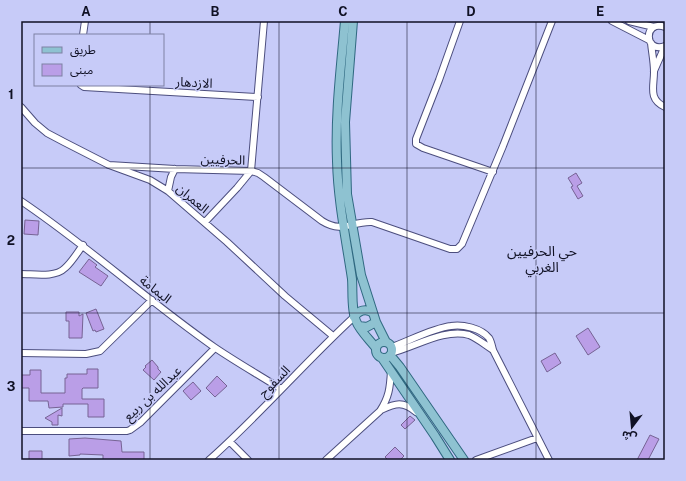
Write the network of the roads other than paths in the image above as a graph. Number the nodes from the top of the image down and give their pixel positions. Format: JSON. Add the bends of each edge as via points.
{"nodes":[{"id":1,"x":85,"y":21,"type":"edge"},
{"id":2,"x":264,"y":21,"type":"edge"},
{"id":3,"x":345,"y":21,"type":"edge"},
{"id":4,"x":353,"y":21,"type":"edge"},
{"id":5,"x":460,"y":21,"type":"edge"},
{"id":6,"x":552,"y":21,"type":"edge"},
{"id":7,"x":612,"y":21,"type":"edge"},
{"id":8,"x":629,"y":21,"type":"edge"},
{"id":9,"x":661,"y":21,"type":"edge"},
{"id":10,"x":654,"y":27,"type":"junction"},
{"id":11,"x":665,"y":27,"type":"edge"},
{"id":12,"x":83,"y":34,"type":"edge"},
{"id":13,"x":650,"y":42,"type":"junction"},
{"id":14,"x":665,"y":46,"type":"edge"},
{"id":15,"x":654,"y":72,"type":"junction"},
{"id":16,"x":82,"y":86,"type":"edge"},
{"id":17,"x":258,"y":97,"type":"junction"},
{"id":18,"x":21,"y":107,"type":"edge"},
{"id":19,"x":665,"y":107,"type":"edge"},
{"id":20,"x":109,"y":165,"type":"junction"},
{"id":21,"x":175,"y":169,"type":"junction"},
{"id":22,"x":250,"y":171,"type":"junction"},
{"id":23,"x":493,"y":172,"type":"junction"},
{"id":24,"x":168,"y":191,"type":"junction"},
{"id":25,"x":21,"y":201,"type":"edge"},
{"id":26,"x":205,"y":222,"type":"junction"},
{"id":27,"x":352,"y":225,"type":"junction"},
{"id":28,"x":343,"y":228,"type":"junction"},
{"id":29,"x":83,"y":245,"type":"junction"},
{"id":30,"x":21,"y":274,"type":"edge"},
{"id":31,"x":152,"y":300,"type":"junction"},
{"id":32,"x":373,"y":313,"type":"junction"},
{"id":33,"x":354,"y":317,"type":"junction"},
{"id":34,"x":376,"y":322,"type":"junction"},
{"id":35,"x":359,"y":326,"type":"junction"},
{"id":36,"x":333,"y":336,"type":"junction"},
{"id":37,"x":215,"y":348,"type":"junction"},
{"id":38,"x":376,"y":348,"type":"junction"},
{"id":39,"x":388,"y":351,"type":"junction"},
{"id":40,"x":21,"y":353,"type":"edge"},
{"id":41,"x":390,"y":372,"type":"junction"},
{"id":42,"x":281,"y":389,"type":"junction"},
{"id":43,"x":380,"y":411,"type":"junction"},
{"id":44,"x":421,"y":416,"type":"junction"},
{"id":45,"x":21,"y":431,"type":"edge"},
{"id":46,"x":537,"y":438,"type":"junction"},
{"id":47,"x":230,"y":442,"type":"junction"},
{"id":48,"x":209,"y":460,"type":"edge"},
{"id":49,"x":248,"y":460,"type":"edge"},
{"id":50,"x":326,"y":460,"type":"edge"},
{"id":51,"x":450,"y":460,"type":"edge"},
{"id":52,"x":464,"y":460,"type":"edge"},
{"id":53,"x":476,"y":460,"type":"edge"},
{"id":54,"x":549,"y":460,"type":"edge"}],
"edges":[{"from":1,"to":12,"type":"street"},
{"from":2,"to":17,"type":"street"},
{"from":3,"to":28,"type":"main road","via":[[337,140]]},
{"from":4,"to":27,"type":"main road","via":[[345,122],[347,194]]},
{"from":5,"to":23,"type":"street","via":[[416,144]]},
{"from":6,"to":23,"type":"street"},
{"from":7,"to":13,"type":"street"},
{"from":8,"to":10,"type":"street"},
{"from":9,"to":10,"type":"street"},
{"from":10,"to":11,"type":"street"},
{"from":10,"to":13,"type":"street","via":[[649,33]]},
{"from":13,"to":14,"type":"street","via":[[658,47]]},
{"from":13,"to":15,"type":"street"},
{"from":14,"to":15,"type":"street"},
{"from":15,"to":19,"type":"street","via":[[652,92],[660,105]]},
{"from":16,"to":17,"type":"street","name":"الازدهار"},
{"from":17,"to":22,"type":"street"},
{"from":18,"to":20,"type":"street","name":"العمران","via":[[47,132]]},
{"from":20,"to":21,"type":"street","name":"الحرفيين"},
{"from":20,"to":24,"type":"street","name":"العمران","via":[[150,180]]},
{"from":21,"to":22,"type":"street","name":"الحرفيين"},
{"from":21,"to":24,"type":"street"},
{"from":22,"to":26,"type":"street"},
{"from":22,"to":28,"type":"street","name":"الحرفيين","via":[[264,177],[326,223]]},
{"from":23,"to":27,"type":"street","via":[[462,244],[457,249],[450,249],[372,222]]},
{"from":24,"to":26,"type":"street","name":"العمران"},
{"from":25,"to":29,"type":"street","name":"اليمامة"},
{"from":26,"to":36,"type":"street","name":"العمران","via":[[285,296]]},
{"from":27,"to":28,"type":"street"},
{"from":27,"to":32,"type":"main road"},
{"from":28,"to":33,"type":"main road","via":[[352,280]]},
{"from":29,"to":30,"type":"street","via":[[66,268],[59,272]]},
{"from":29,"to":31,"type":"street","name":"اليمامة"},
{"from":31,"to":37,"type":"street","name":"اليمامة"},
{"from":31,"to":40,"type":"street","via":[[100,351],[86,354]]},
{"from":32,"to":33,"type":"main road","via":[[363,310]]},
{"from":32,"to":34,"type":"main road"},
{"from":33,"to":35,"type":"main road"},
{"from":33,"to":36,"type":"street","name":"السفوح"},
{"from":34,"to":35,"type":"main road","via":[[367,327]]},
{"from":34,"to":39,"type":"main road"},
{"from":35,"to":38,"type":"main road"},
{"from":36,"to":42,"type":"street","name":"السفوح"},
{"from":37,"to":42,"type":"street","name":"اليمامة"},
{"from":37,"to":45,"type":"street","name":"عبدالله بن ربيع","via":[[130,430]]},
{"from":38,"to":39,"type":"main road","via":[[378,355]]},
{"from":38,"to":39,"type":"main road","via":[[380,342]]},
{"from":39,"to":41,"type":"main road"},
{"from":39,"to":46,"type":"street","via":[[404,350],[457,333],[475,338],[493,350]]},
{"from":39,"to":52,"type":"main road"},
{"from":41,"to":43,"type":"street","via":[[390,392]]},
{"from":41,"to":44,"type":"main road"},
{"from":42,"to":47,"type":"street","name":"السفوح"},
{"from":43,"to":44,"type":"street","via":[[392,405],[402,404]]},
{"from":43,"to":50,"type":"street"},
{"from":44,"to":51,"type":"main road"},
{"from":46,"to":53,"type":"street"},
{"from":46,"to":54,"type":"street"},
{"from":47,"to":48,"type":"street","name":"السفوح"},
{"from":47,"to":49,"type":"street"}]}
